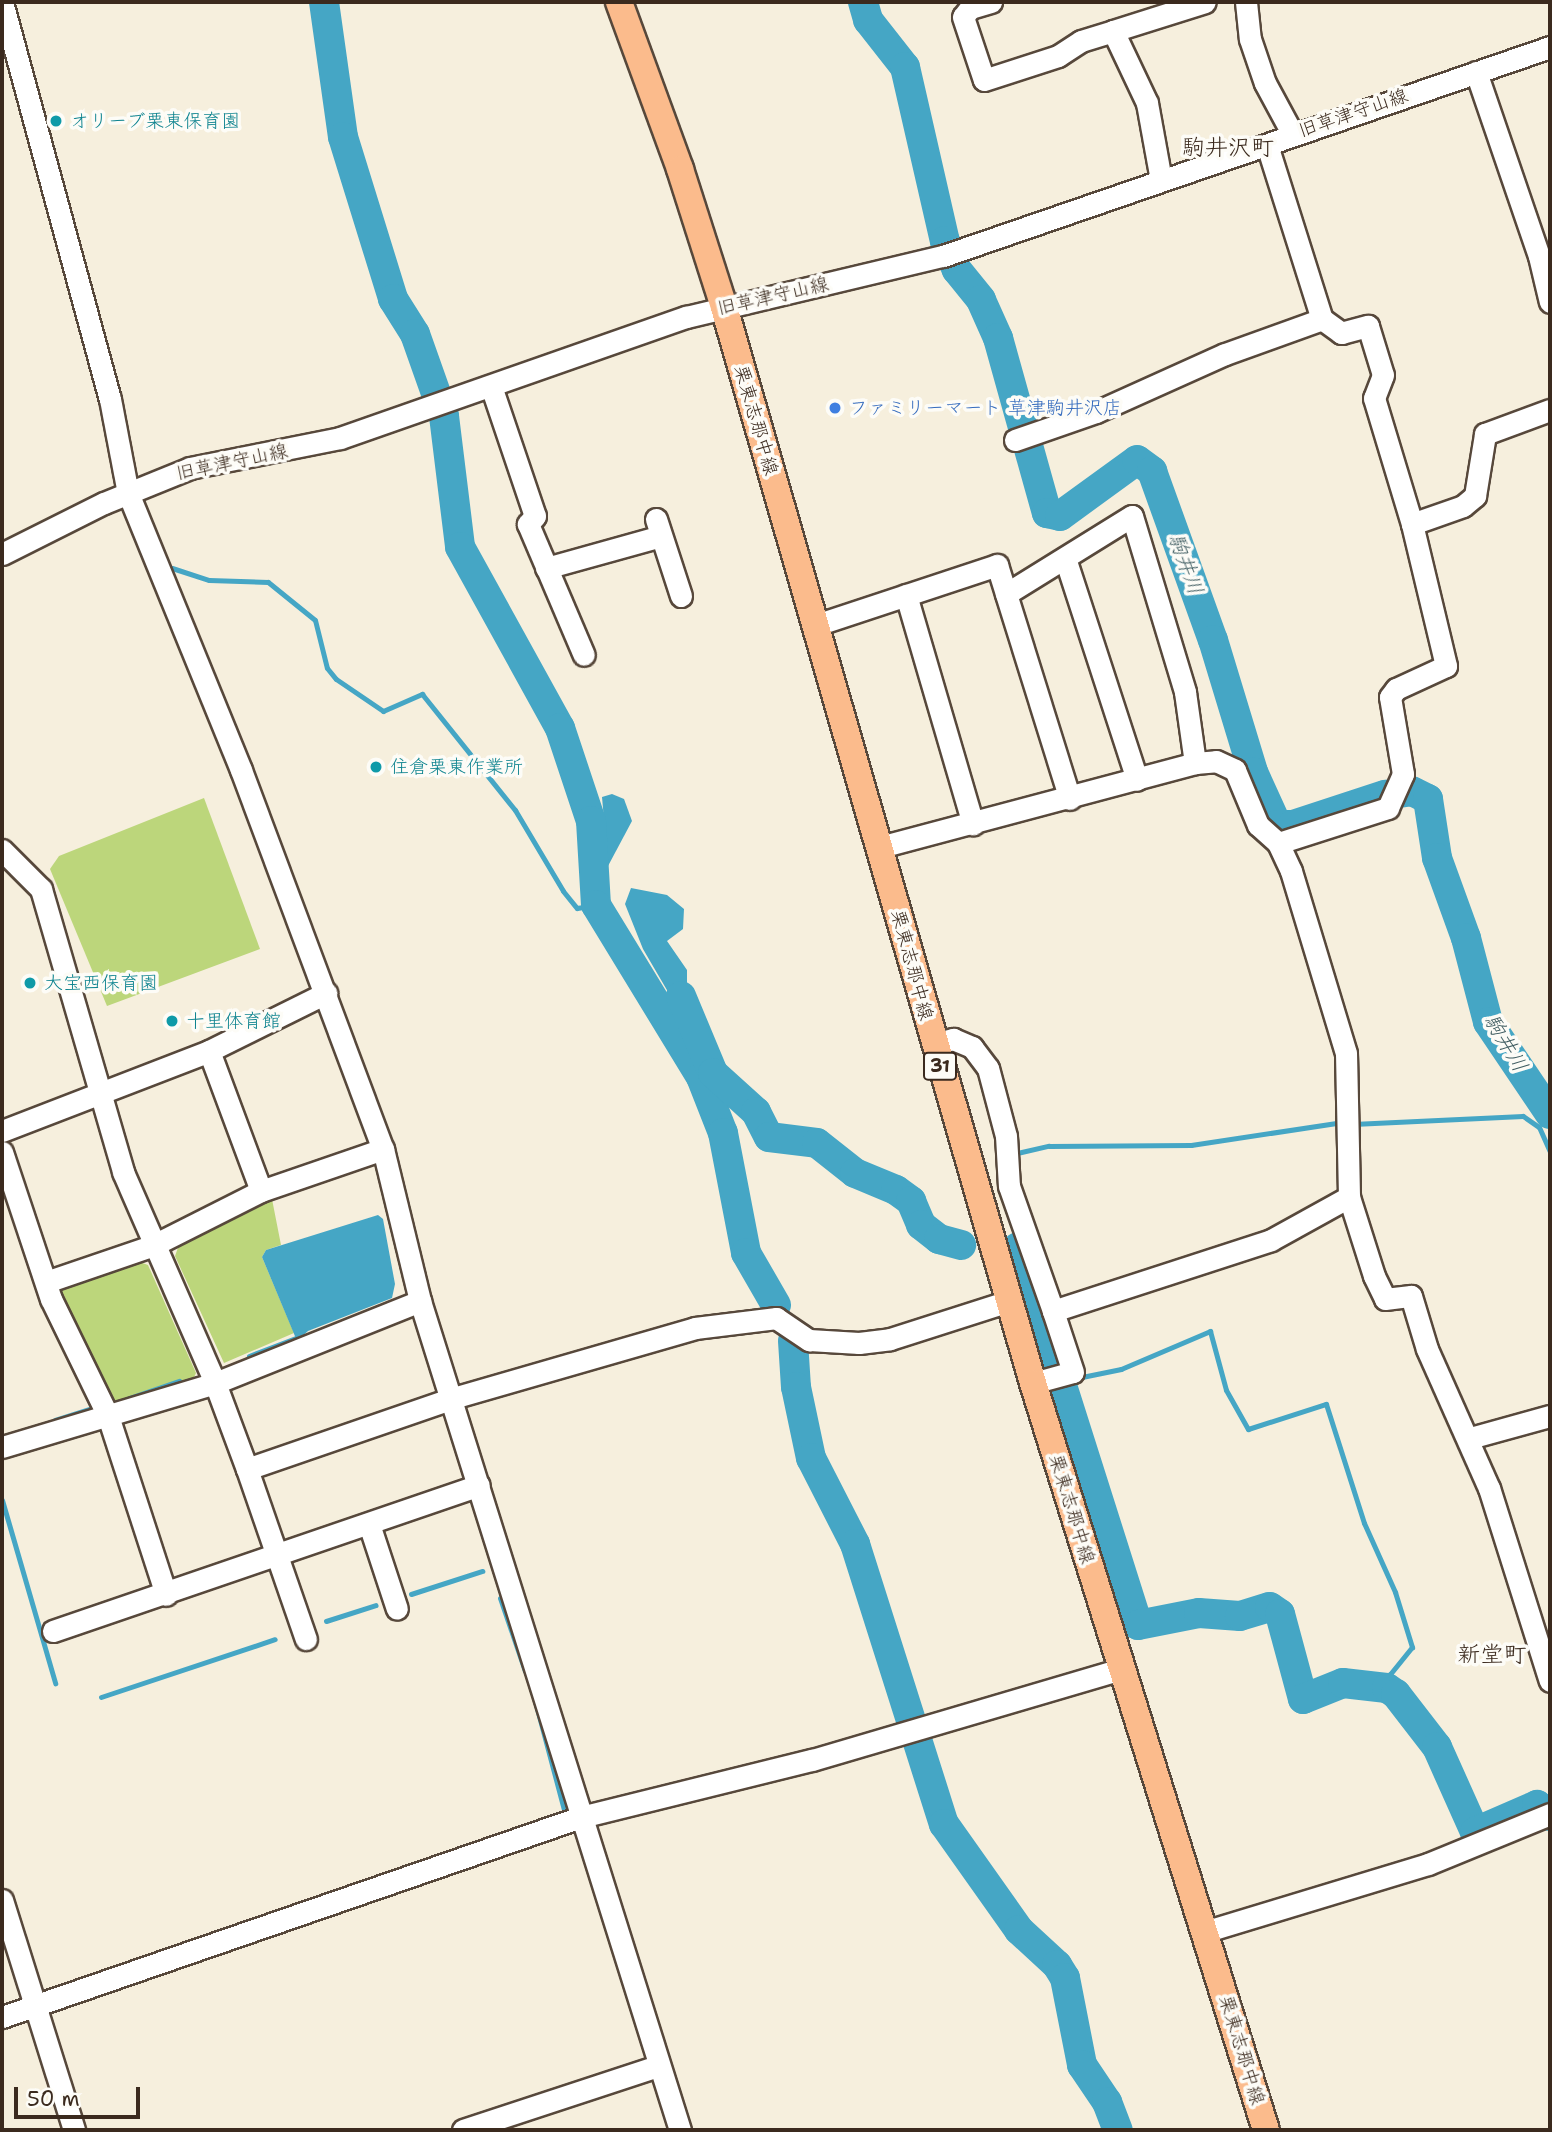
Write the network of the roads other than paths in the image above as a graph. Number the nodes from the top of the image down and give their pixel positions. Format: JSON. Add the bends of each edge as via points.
{"nodes":[{"id":1,"x":2,"y":2,"type":"edge"},
{"id":2,"x":618,"y":2,"type":"edge"},
{"id":3,"x":991,"y":2,"type":"edge"},
{"id":4,"x":1205,"y":2,"type":"edge"},
{"id":5,"x":1246,"y":2,"type":"edge"},
{"id":6,"x":1113,"y":31,"type":"junction"},
{"id":7,"x":1550,"y":47,"type":"edge"},
{"id":8,"x":1476,"y":72,"type":"junction"},
{"id":9,"x":1292,"y":133,"type":"junction"},
{"id":10,"x":1267,"y":145,"type":"junction"},
{"id":11,"x":1161,"y":180,"type":"junction"},
{"id":12,"x":1550,"y":302,"type":"edge"},
{"id":13,"x":724,"y":307,"type":"junction"},
{"id":14,"x":1322,"y":319,"type":"junction"},
{"id":15,"x":491,"y":386,"type":"junction"},
{"id":16,"x":1550,"y":410,"type":"edge"},
{"id":17,"x":1015,"y":440,"type":"dead end"},
{"id":18,"x":128,"y":493,"type":"junction"},
{"id":19,"x":1412,"y":524,"type":"junction"},
{"id":20,"x":2,"y":554,"type":"edge"},
{"id":21,"x":1065,"y":558,"type":"junction"},
{"id":22,"x":546,"y":568,"type":"junction"},
{"id":23,"x":1006,"y":594,"type":"junction"},
{"id":24,"x":905,"y":595,"type":"junction"},
{"id":25,"x":681,"y":596,"type":"dead end"},
{"id":26,"x":813,"y":626,"type":"junction"},
{"id":27,"x":584,"y":654,"type":"dead end"},
{"id":28,"x":1195,"y":764,"type":"junction"},
{"id":29,"x":1137,"y":780,"type":"junction"},
{"id":30,"x":1070,"y":799,"type":"junction"},
{"id":31,"x":973,"y":824,"type":"junction"},
{"id":32,"x":1278,"y":844,"type":"junction"},
{"id":33,"x":880,"y":847,"type":"junction"},
{"id":34,"x":2,"y":850,"type":"edge"},
{"id":35,"x":326,"y":993,"type":"junction"},
{"id":36,"x":934,"y":1044,"type":"junction"},
{"id":37,"x":209,"y":1051,"type":"junction"},
{"id":38,"x":103,"y":1093,"type":"junction"},
{"id":39,"x":2,"y":1131,"type":"edge"},
{"id":40,"x":383,"y":1149,"type":"junction"},
{"id":41,"x":2,"y":1152,"type":"edge"},
{"id":42,"x":261,"y":1191,"type":"junction"},
{"id":43,"x":1349,"y":1197,"type":"junction"},
{"id":44,"x":154,"y":1245,"type":"junction"},
{"id":45,"x":46,"y":1282,"type":"junction"},
{"id":46,"x":1009,"y":1300,"type":"junction"},
{"id":47,"x":420,"y":1301,"type":"junction"},
{"id":48,"x":1053,"y":1311,"type":"junction"},
{"id":49,"x":215,"y":1382,"type":"junction"},
{"id":50,"x":1033,"y":1383,"type":"junction"},
{"id":51,"x":453,"y":1398,"type":"junction"},
{"id":52,"x":108,"y":1416,"type":"junction"},
{"id":53,"x":1550,"y":1416,"type":"edge"},
{"id":54,"x":1470,"y":1438,"type":"junction"},
{"id":55,"x":2,"y":1447,"type":"edge"},
{"id":56,"x":247,"y":1469,"type":"junction"},
{"id":57,"x":479,"y":1485,"type":"junction"},
{"id":58,"x":369,"y":1524,"type":"junction"},
{"id":59,"x":277,"y":1556,"type":"junction"},
{"id":60,"x":166,"y":1595,"type":"junction"},
{"id":61,"x":397,"y":1609,"type":"dead end"},
{"id":62,"x":53,"y":1632,"type":"dead end"},
{"id":63,"x":306,"y":1639,"type":"dead end"},
{"id":64,"x":1121,"y":1669,"type":"junction"},
{"id":65,"x":1550,"y":1681,"type":"edge"},
{"id":66,"x":1550,"y":1814,"type":"edge"},
{"id":67,"x":581,"y":1817,"type":"junction"},
{"id":68,"x":2,"y":1900,"type":"edge"},
{"id":69,"x":1204,"y":1933,"type":"junction"},
{"id":70,"x":34,"y":2007,"type":"junction"},
{"id":71,"x":2,"y":2017,"type":"edge"},
{"id":72,"x":658,"y":2066,"type":"junction"},
{"id":73,"x":74,"y":2130,"type":"edge"},
{"id":74,"x":463,"y":2130,"type":"edge"},
{"id":75,"x":680,"y":2130,"type":"edge"},
{"id":76,"x":1266,"y":2130,"type":"edge"}],
"edges":[{"from":1,"to":18,"type":"street","via":[[110,399]]},
{"from":2,"to":13,"type":"main road","name":"栗東志那中線","number":"31","via":[[680,169]]},
{"from":3,"to":6,"type":"street","via":[[970,8],[963,17],[984,80],[1058,56],[1081,41]]},
{"from":4,"to":6,"type":"street"},
{"from":5,"to":9,"type":"street","via":[[1251,39],[1265,83]]},
{"from":6,"to":11,"type":"street","via":[[1147,103]]},
{"from":7,"to":8,"type":"street","name":"旧草津守山線"},
{"from":8,"to":9,"type":"street","name":"旧草津守山線"},
{"from":8,"to":12,"type":"street","via":[[1539,256]]},
{"from":9,"to":10,"type":"street","name":"旧草津守山線"},
{"from":10,"to":11,"type":"street","name":"旧草津守山線"},
{"from":10,"to":14,"type":"street"},
{"from":11,"to":13,"type":"street","name":"旧草津守山線","via":[[949,254]]},
{"from":13,"to":15,"type":"street","name":"旧草津守山線"},
{"from":13,"to":26,"type":"main road","name":"栗東志那中線","number":"31"},
{"from":14,"to":17,"type":"street","via":[[1225,354],[1096,412]]},
{"from":14,"to":19,"type":"street","via":[[1341,333],[1368,326],[1383,375],[1374,398]]},
{"from":15,"to":18,"type":"street","name":"旧草津守山線","via":[[340,439],[190,468]]},
{"from":15,"to":22,"type":"street","via":[[535,516],[528,524]]},
{"from":16,"to":19,"type":"street","via":[[1485,434],[1475,496],[1464,506]]},
{"from":18,"to":20,"type":"street","name":"旧草津守山線"},
{"from":18,"to":35,"type":"street"},
{"from":19,"to":32,"type":"street","via":[[1446,666],[1396,689],[1390,697],[1403,774],[1396,793],[1388,808]]},
{"from":21,"to":23,"type":"street"},
{"from":21,"to":28,"type":"street","via":[[1132,516],[1185,692]]},
{"from":21,"to":29,"type":"street"},
{"from":22,"to":25,"type":"street","via":[[658,527]]},
{"from":22,"to":27,"type":"street"},
{"from":23,"to":24,"type":"street","via":[[995,564]]},
{"from":23,"to":30,"type":"street"},
{"from":24,"to":26,"type":"street"},
{"from":24,"to":31,"type":"street"},
{"from":26,"to":33,"type":"main road","name":"栗東志那中線","number":"31"},
{"from":28,"to":29,"type":"street"},
{"from":28,"to":32,"type":"street","via":[[1216,761],[1235,770],[1258,825]]},
{"from":29,"to":30,"type":"street"},
{"from":30,"to":31,"type":"street"},
{"from":31,"to":33,"type":"street"},
{"from":32,"to":43,"type":"street","via":[[1292,871],[1346,1053]]},
{"from":33,"to":36,"type":"main road","name":"栗東志那中線","number":"31"},
{"from":34,"to":38,"type":"street","via":[[41,888]]},
{"from":35,"to":37,"type":"street"},
{"from":35,"to":40,"type":"street"},
{"from":36,"to":46,"type":"main road","name":"栗東志那中線","number":"31"},
{"from":36,"to":48,"type":"street","via":[[953,1039],[972,1047],[988,1068],[1006,1136],[1009,1186]]},
{"from":37,"to":38,"type":"street"},
{"from":37,"to":42,"type":"street"},
{"from":38,"to":39,"type":"street"},
{"from":38,"to":44,"type":"street","via":[[123,1172]]},
{"from":40,"to":42,"type":"street"},
{"from":40,"to":47,"type":"street"},
{"from":41,"to":45,"type":"street"},
{"from":42,"to":44,"type":"street"},
{"from":43,"to":48,"type":"street","via":[[1271,1240]]},
{"from":43,"to":54,"type":"street","via":[[1385,1299],[1411,1296],[1427,1349]]},
{"from":44,"to":45,"type":"street"},
{"from":44,"to":49,"type":"street"},
{"from":45,"to":52,"type":"street"},
{"from":46,"to":50,"type":"main road","name":"栗東志那中線","number":"31"},
{"from":46,"to":51,"type":"street","via":[[890,1339],[859,1343],[809,1340],[776,1318],[695,1328]]},
{"from":47,"to":49,"type":"street"},
{"from":47,"to":51,"type":"street"},
{"from":48,"to":50,"type":"street","via":[[1073,1372]]},
{"from":49,"to":52,"type":"street"},
{"from":49,"to":56,"type":"street"},
{"from":50,"to":64,"type":"main road","name":"栗東志那中線","number":"31"},
{"from":51,"to":56,"type":"street"},
{"from":51,"to":57,"type":"street"},
{"from":52,"to":55,"type":"street"},
{"from":52,"to":60,"type":"street"},
{"from":53,"to":54,"type":"street"},
{"from":54,"to":65,"type":"street"},
{"from":56,"to":59,"type":"street"},
{"from":57,"to":58,"type":"street"},
{"from":57,"to":67,"type":"street"},
{"from":58,"to":59,"type":"street"},
{"from":58,"to":61,"type":"street"},
{"from":59,"to":60,"type":"street"},
{"from":59,"to":63,"type":"street"},
{"from":60,"to":62,"type":"street"},
{"from":64,"to":67,"type":"street","via":[[812,1760]]},
{"from":64,"to":69,"type":"main road","name":"栗東志那中線","number":"31"},
{"from":66,"to":69,"type":"street","via":[[1427,1864]]},
{"from":67,"to":70,"type":"street"},
{"from":67,"to":72,"type":"street"},
{"from":68,"to":70,"type":"street"},
{"from":69,"to":76,"type":"main road","name":"栗東志那中線","number":"31"},
{"from":70,"to":71,"type":"street"},
{"from":70,"to":73,"type":"street"},
{"from":72,"to":74,"type":"street"},
{"from":72,"to":75,"type":"street"}]}
